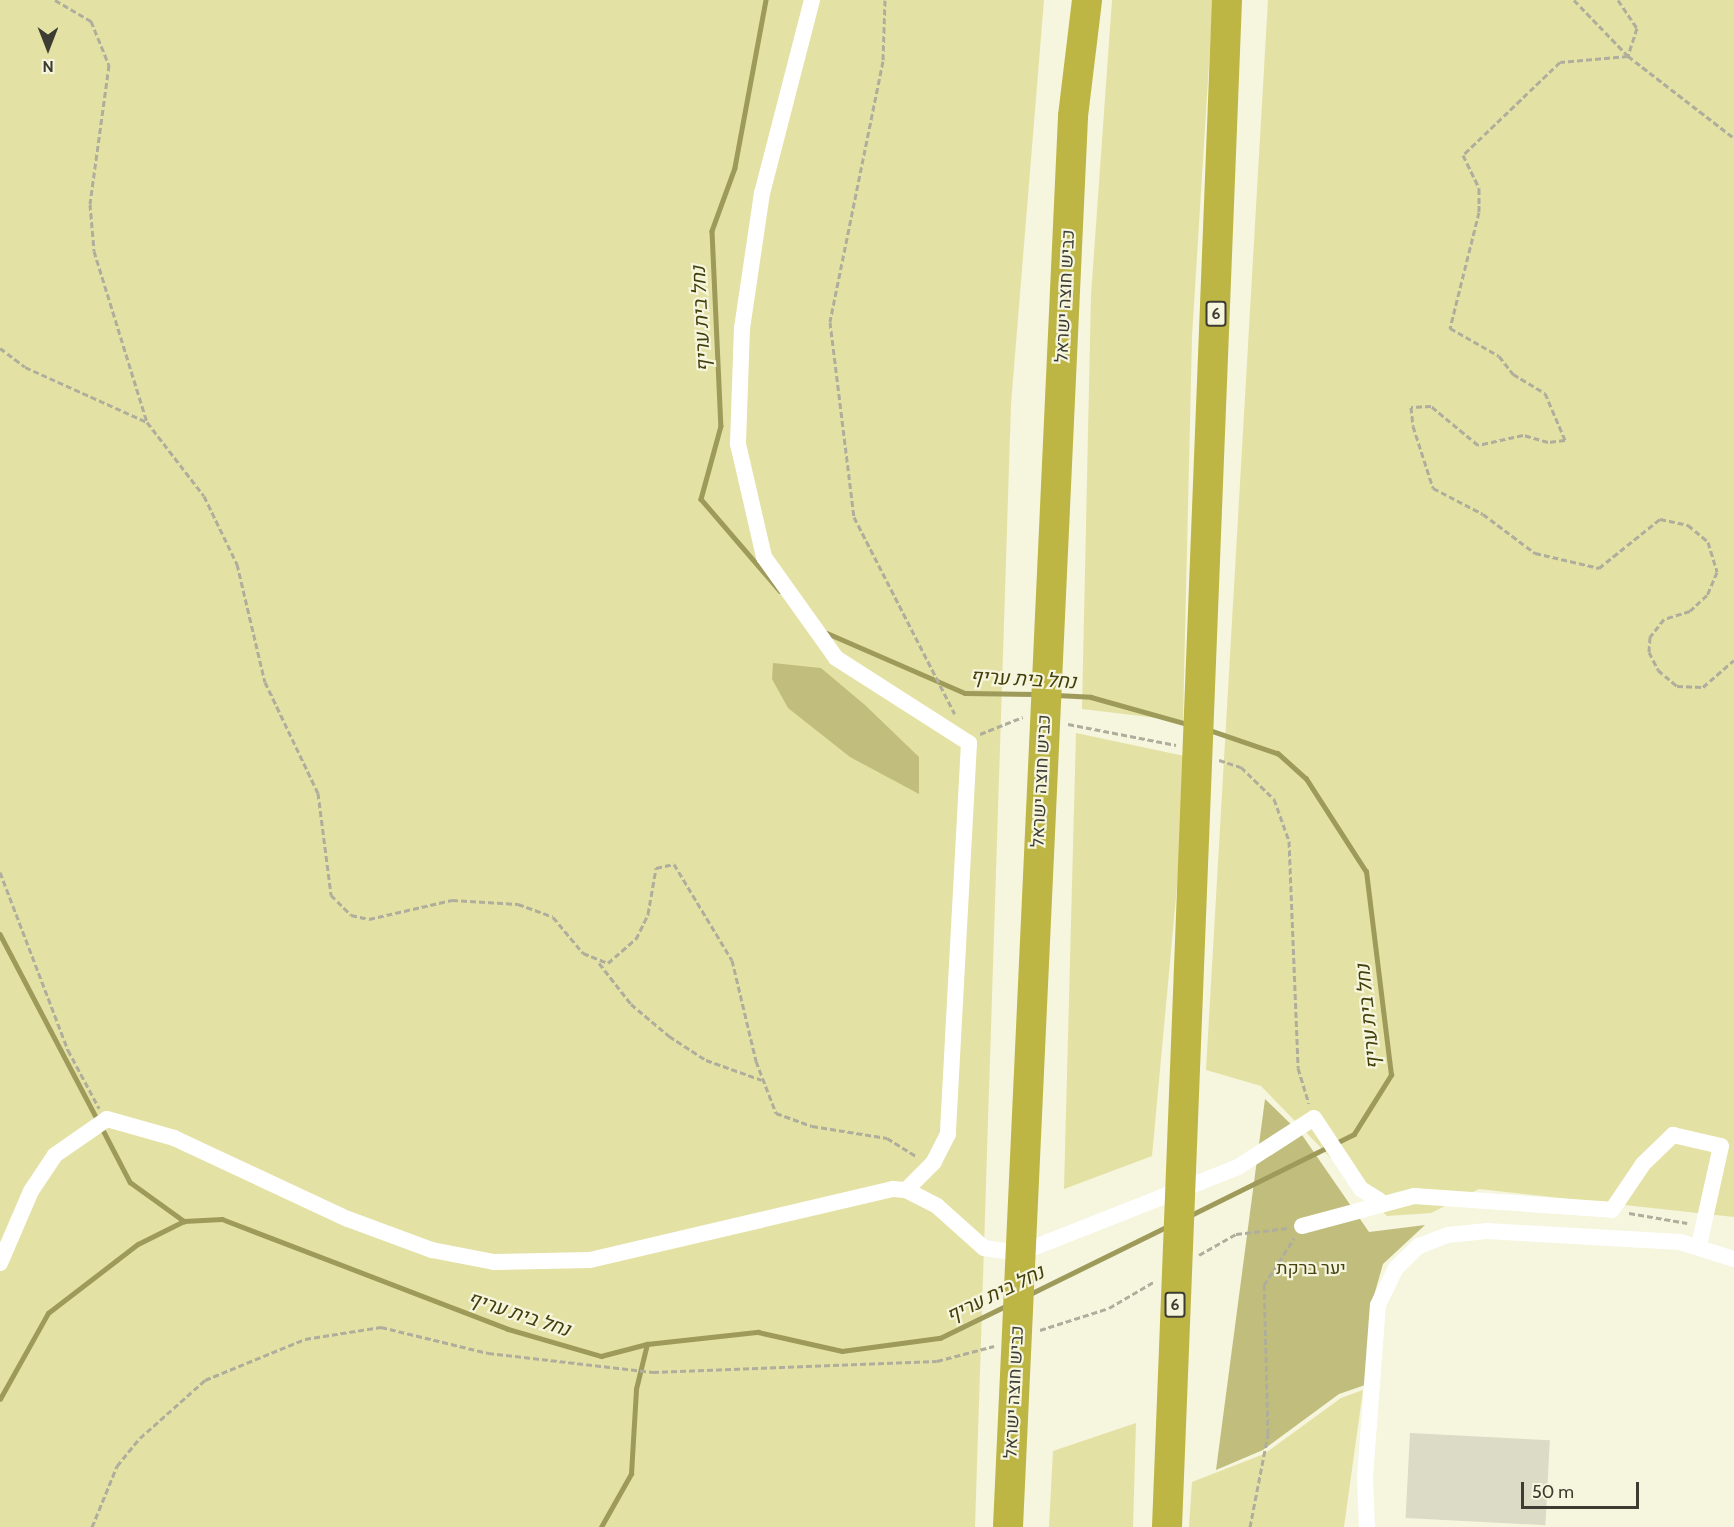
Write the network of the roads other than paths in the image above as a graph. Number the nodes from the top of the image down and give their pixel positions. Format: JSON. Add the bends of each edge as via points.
{"nodes":[{"id":1,"x":812,"y":0,"type":"edge"},
{"id":2,"x":1087,"y":0,"type":"edge"},
{"id":3,"x":1227,"y":0,"type":"edge"},
{"id":4,"x":906,"y":1190,"type":"junction"},
{"id":5,"x":1380,"y":1201,"type":"junction"},
{"id":6,"x":1302,"y":1226,"type":"road end"},
{"id":7,"x":1699,"y":1245,"type":"junction"},
{"id":8,"x":1734,"y":1259,"type":"edge"},
{"id":9,"x":0,"y":1263,"type":"edge"},
{"id":10,"x":1167,"y":1519,"type":"edge"},
{"id":11,"x":1008,"y":1527,"type":"edge"},
{"id":12,"x":1367,"y":1527,"type":"edge"}],
"edges":[{"from":1,"to":4,"type":"street","via":[[762,193],[742,328],[738,444],[764,557],[836,658],[969,743],[948,1134],[934,1162]]},
{"from":2,"to":11,"type":"highway","name":"כביש חוצה ישראל","via":[[1073,116]]},
{"from":3,"to":10,"type":"highway","number":"6","via":[[1198,835],[1183,1099]]},
{"from":4,"to":5,"type":"street","via":[[937,1206],[984,1248],[1020,1253],[1238,1167],[1314,1118],[1361,1189]]},
{"from":4,"to":9,"type":"street","via":[[590,1260],[494,1262],[432,1250],[348,1219],[174,1138],[107,1119],[55,1155],[31,1191]]},
{"from":5,"to":6,"type":"street"},
{"from":5,"to":7,"type":"street","via":[[1414,1196],[1612,1210],[1643,1164],[1673,1135],[1721,1146]]},
{"from":7,"to":8,"type":"street"},
{"from":7,"to":12,"type":"street","via":[[1487,1231],[1435,1238],[1406,1256],[1383,1292],[1375,1324]]}]}
